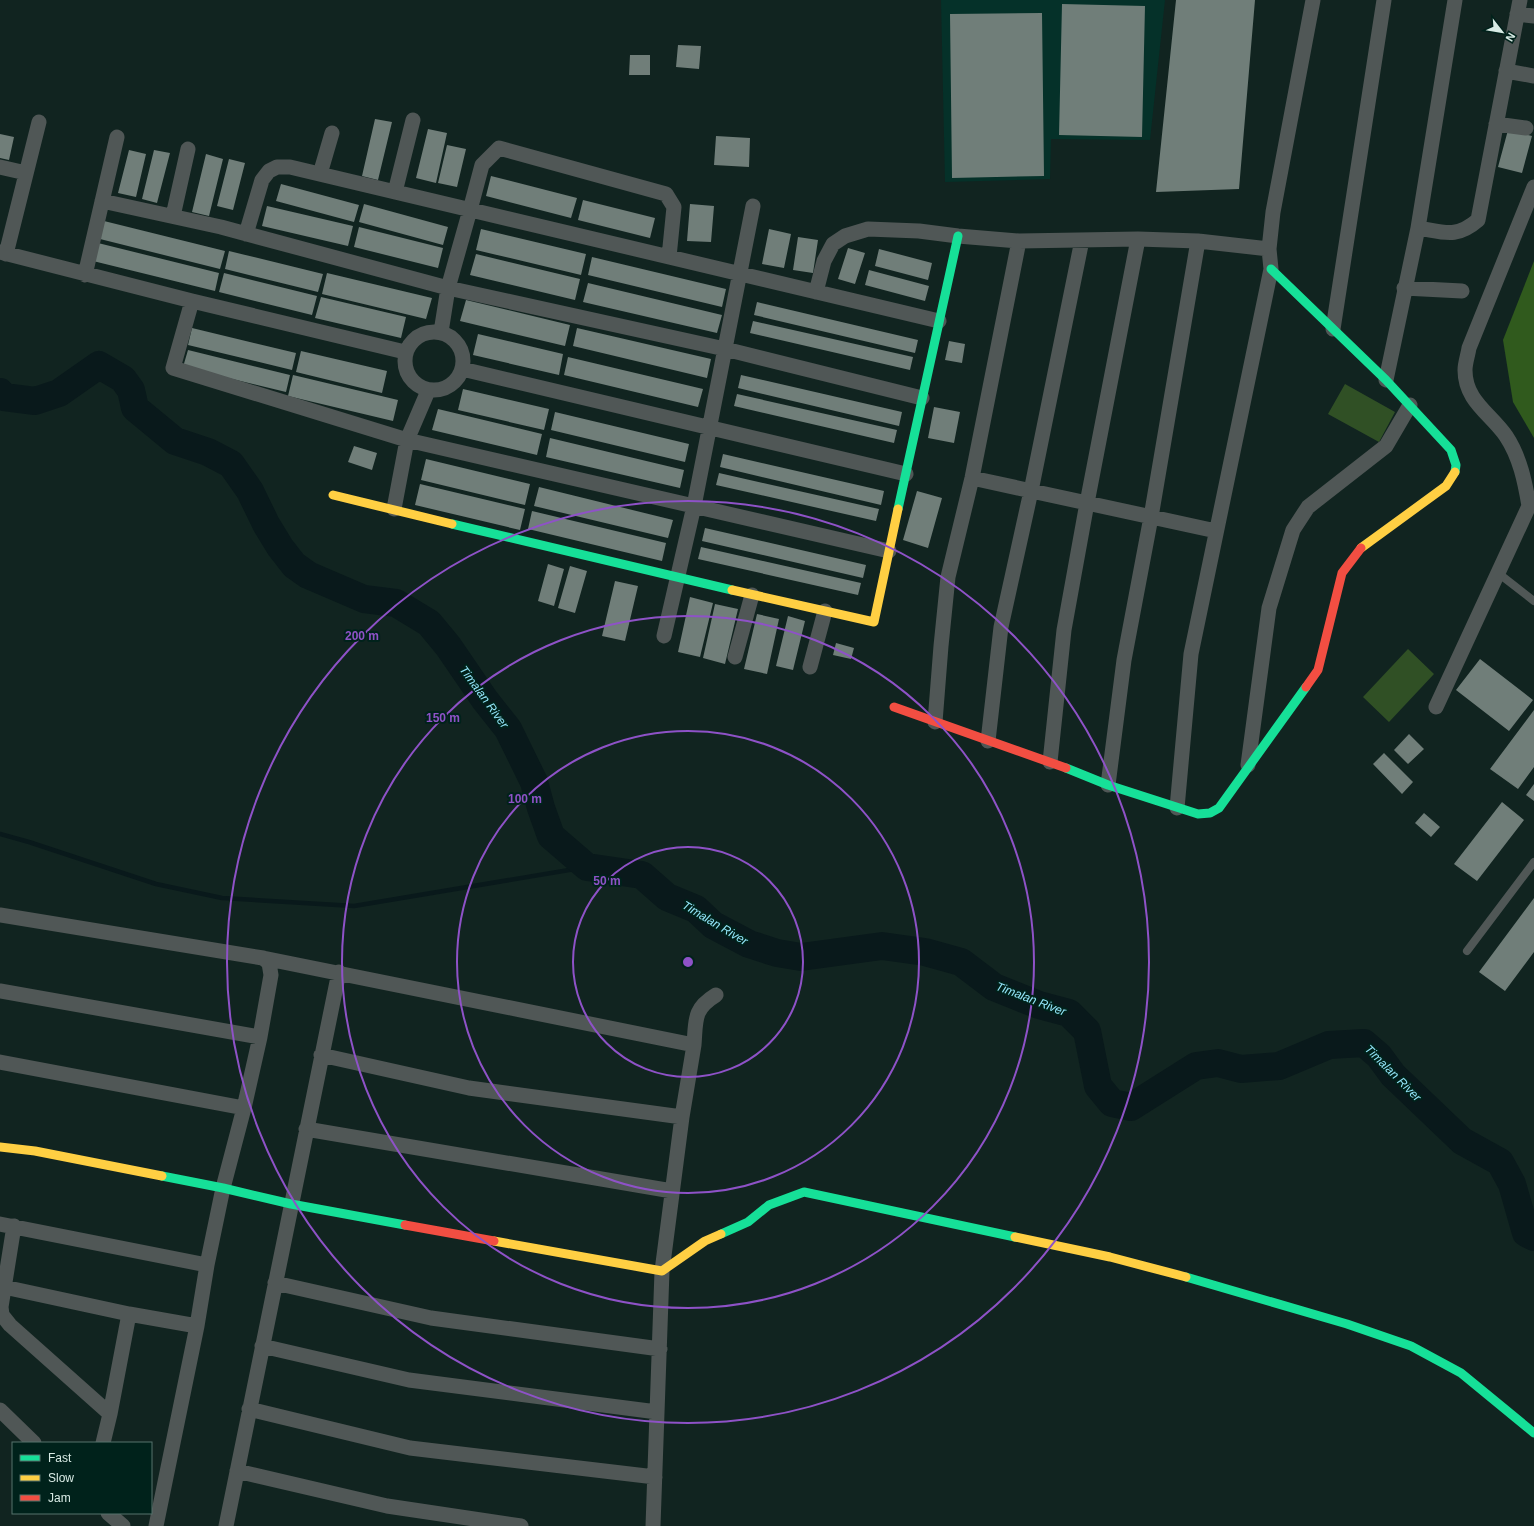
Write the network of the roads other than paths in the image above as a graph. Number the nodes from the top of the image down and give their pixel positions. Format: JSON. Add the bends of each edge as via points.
{"nodes":[{"id":1,"x":1314,"y":0,"type":"edge"},
{"id":2,"x":1384,"y":0,"type":"edge"},
{"id":3,"x":1455,"y":0,"type":"edge"},
{"id":4,"x":1519,"y":7,"type":"edge"},
{"id":5,"x":1534,"y":16,"type":"edge"},
{"id":6,"x":1506,"y":71,"type":"junction"},
{"id":7,"x":1534,"y":76,"type":"edge"},
{"id":8,"x":413,"y":120,"type":"dead end"},
{"id":9,"x":39,"y":122,"type":"dead end"},
{"id":10,"x":1496,"y":124,"type":"junction"},
{"id":11,"x":1526,"y":128,"type":"dead end"},
{"id":12,"x":332,"y":133,"type":"dead end"},
{"id":13,"x":117,"y":137,"type":"dead end"},
{"id":14,"x":188,"y":150,"type":"dead end"},
{"id":15,"x":0,"y":167,"type":"edge"},
{"id":16,"x":26,"y":173,"type":"junction"},
{"id":17,"x":320,"y":174,"type":"junction"},
{"id":18,"x":1534,"y":187,"type":"edge"},
{"id":19,"x":395,"y":192,"type":"junction"},
{"id":20,"x":102,"y":200,"type":"junction"},
{"id":21,"x":753,"y":206,"type":"dead end"},
{"id":22,"x":470,"y":210,"type":"junction"},
{"id":23,"x":173,"y":216,"type":"junction"},
{"id":24,"x":1418,"y":228,"type":"junction"},
{"id":25,"x":246,"y":234,"type":"junction"},
{"id":26,"x":958,"y":236,"type":"junction"},
{"id":27,"x":1138,"y":239,"type":"junction"},
{"id":28,"x":1082,"y":240,"type":"junction"},
{"id":29,"x":1019,"y":241,"type":"junction"},
{"id":30,"x":1198,"y":241,"type":"junction"},
{"id":31,"x":1269,"y":249,"type":"junction"},
{"id":32,"x":3,"y":253,"type":"edge"},
{"id":33,"x":669,"y":257,"type":"junction"},
{"id":34,"x":1271,"y":269,"type":"junction"},
{"id":35,"x":740,"y":274,"type":"junction"},
{"id":36,"x":85,"y":275,"type":"junction"},
{"id":37,"x":448,"y":288,"type":"junction"},
{"id":38,"x":1404,"y":288,"type":"junction"},
{"id":39,"x":1462,"y":291,"type":"dead end"},
{"id":40,"x":816,"y":292,"type":"junction"},
{"id":41,"x":192,"y":301,"type":"junction"},
{"id":42,"x":939,"y":321,"type":"junction"},
{"id":43,"x":1333,"y":329,"type":"junction"},
{"id":44,"x":441,"y":332,"type":"junction"},
{"id":45,"x":725,"y":349,"type":"junction"},
{"id":46,"x":405,"y":352,"type":"junction"},
{"id":47,"x":462,"y":369,"type":"junction"},
{"id":48,"x":1386,"y":380,"type":"junction"},
{"id":49,"x":428,"y":391,"type":"junction"},
{"id":50,"x":922,"y":398,"type":"junction"},
{"id":51,"x":1410,"y":405,"type":"junction"},
{"id":52,"x":710,"y":427,"type":"junction"},
{"id":53,"x":406,"y":440,"type":"junction"},
{"id":54,"x":906,"y":474,"type":"junction"},
{"id":55,"x":972,"y":478,"type":"junction"},
{"id":56,"x":1031,"y":491,"type":"junction"},
{"id":57,"x":333,"y":495,"type":"dead end"},
{"id":58,"x":1087,"y":503,"type":"junction"},
{"id":59,"x":694,"y":506,"type":"junction"},
{"id":60,"x":394,"y":509,"type":"junction"},
{"id":61,"x":1152,"y":517,"type":"junction"},
{"id":62,"x":1216,"y":531,"type":"junction"},
{"id":63,"x":889,"y":551,"type":"junction"},
{"id":64,"x":1498,"y":573,"type":"junction"},
{"id":65,"x":678,"y":578,"type":"junction"},
{"id":66,"x":752,"y":595,"type":"junction"},
{"id":67,"x":1534,"y":601,"type":"edge"},
{"id":68,"x":825,"y":611,"type":"junction"},
{"id":69,"x":664,"y":636,"type":"dead end"},
{"id":70,"x":735,"y":657,"type":"dead end"},
{"id":71,"x":810,"y":667,"type":"dead end"},
{"id":72,"x":894,"y":707,"type":"dead end"},
{"id":73,"x":1436,"y":707,"type":"dead end"},
{"id":74,"x":935,"y":722,"type":"junction"},
{"id":75,"x":988,"y":741,"type":"junction"},
{"id":76,"x":1050,"y":762,"type":"junction"},
{"id":77,"x":1248,"y":766,"type":"junction"},
{"id":78,"x":1108,"y":785,"type":"junction"},
{"id":79,"x":1178,"y":808,"type":"junction"},
{"id":80,"x":1534,"y":862,"type":"edge"},
{"id":81,"x":0,"y":915,"type":"edge"},
{"id":82,"x":1467,"y":951,"type":"dead end"},
{"id":83,"x":263,"y":958,"type":"junction"},
{"id":84,"x":339,"y":972,"type":"junction"},
{"id":85,"x":0,"y":991,"type":"edge"},
{"id":86,"x":716,"y":995,"type":"dead end"},
{"id":87,"x":260,"y":1037,"type":"junction"},
{"id":88,"x":694,"y":1045,"type":"junction"},
{"id":89,"x":322,"y":1055,"type":"junction"},
{"id":90,"x":0,"y":1062,"type":"edge"},
{"id":91,"x":244,"y":1108,"type":"junction"},
{"id":92,"x":682,"y":1117,"type":"junction"},
{"id":93,"x":306,"y":1129,"type":"junction"},
{"id":94,"x":0,"y":1147,"type":"edge"},
{"id":95,"x":222,"y":1188,"type":"junction"},
{"id":96,"x":672,"y":1191,"type":"junction"},
{"id":97,"x":291,"y":1204,"type":"junction"},
{"id":98,"x":7,"y":1225,"type":"edge"},
{"id":99,"x":207,"y":1265,"type":"junction"},
{"id":100,"x":662,"y":1271,"type":"junction"},
{"id":101,"x":275,"y":1283,"type":"junction"},
{"id":102,"x":4,"y":1287,"type":"junction"},
{"id":103,"x":129,"y":1314,"type":"junction"},
{"id":104,"x":197,"y":1326,"type":"junction"},
{"id":105,"x":262,"y":1346,"type":"junction"},
{"id":106,"x":660,"y":1349,"type":"junction"},
{"id":107,"x":249,"y":1409,"type":"junction"},
{"id":108,"x":0,"y":1410,"type":"edge"},
{"id":109,"x":657,"y":1412,"type":"junction"},
{"id":110,"x":110,"y":1414,"type":"junction"},
{"id":111,"x":1534,"y":1433,"type":"edge"},
{"id":112,"x":33,"y":1442,"type":"edge"},
{"id":113,"x":103,"y":1442,"type":"edge"},
{"id":114,"x":237,"y":1471,"type":"junction"},
{"id":115,"x":655,"y":1477,"type":"junction"},
{"id":116,"x":109,"y":1514,"type":"edge"},
{"id":117,"x":123,"y":1526,"type":"edge"},
{"id":118,"x":156,"y":1526,"type":"edge"},
{"id":119,"x":226,"y":1526,"type":"edge"},
{"id":120,"x":521,"y":1526,"type":"edge"},
{"id":121,"x":653,"y":1526,"type":"edge"}],
"edges":[{"from":1,"to":31,"type":"street","via":[[1273,212]]},
{"from":2,"to":43,"type":"street"},
{"from":3,"to":24,"type":"street"},
{"from":4,"to":5,"type":"street"},
{"from":4,"to":6,"type":"street"},
{"from":6,"to":7,"type":"street"},
{"from":6,"to":10,"type":"street"},
{"from":8,"to":19,"type":"street"},
{"from":9,"to":16,"type":"street"},
{"from":10,"to":11,"type":"street"},
{"from":10,"to":24,"type":"street","via":[[1478,220],[1470,227],[1454,234]]},
{"from":12,"to":17,"type":"street"},
{"from":13,"to":20,"type":"street"},
{"from":14,"to":23,"type":"street"},
{"from":15,"to":16,"type":"street"},
{"from":16,"to":32,"type":"street"},
{"from":17,"to":19,"type":"street"},
{"from":17,"to":25,"type":"street","via":[[290,167],[277,167],[269,171],[262,180]]},
{"from":18,"to":64,"type":"street","via":[[1469,348],[1465,369],[1467,386],[1472,397],[1506,436],[1515,452],[1524,476],[1529,506]]},
{"from":19,"to":22,"type":"street"},
{"from":20,"to":23,"type":"street"},
{"from":20,"to":36,"type":"street"},
{"from":21,"to":35,"type":"street"},
{"from":22,"to":33,"type":"street"},
{"from":22,"to":33,"type":"street","via":[[482,165],[499,148],[666,194],[674,207]]},
{"from":22,"to":37,"type":"street"},
{"from":23,"to":25,"type":"street"},
{"from":24,"to":38,"type":"street"},
{"from":25,"to":37,"type":"street"},
{"from":26,"to":29,"type":"street"},
{"from":26,"to":40,"type":"street","via":[[918,230],[868,229],[846,236],[833,244],[824,261]]},
{"from":26,"to":42,"type":"street"},
{"from":27,"to":28,"type":"street"},
{"from":27,"to":30,"type":"street"},
{"from":27,"to":58,"type":"street"},
{"from":28,"to":29,"type":"street"},
{"from":28,"to":56,"type":"street"},
{"from":29,"to":55,"type":"street"},
{"from":30,"to":31,"type":"street"},
{"from":30,"to":61,"type":"street"},
{"from":31,"to":34,"type":"street"},
{"from":32,"to":36,"type":"street"},
{"from":33,"to":35,"type":"street"},
{"from":34,"to":43,"type":"street"},
{"from":34,"to":62,"type":"street"},
{"from":35,"to":40,"type":"street"},
{"from":35,"to":45,"type":"street"},
{"from":36,"to":41,"type":"street"},
{"from":37,"to":44,"type":"street"},
{"from":37,"to":45,"type":"street"},
{"from":38,"to":39,"type":"street"},
{"from":38,"to":48,"type":"street"},
{"from":40,"to":42,"type":"street"},
{"from":41,"to":46,"type":"street"},
{"from":41,"to":53,"type":"street","via":[[173,368]]},
{"from":42,"to":50,"type":"street"},
{"from":43,"to":48,"type":"street"},
{"from":44,"to":46,"type":"street","via":[[426,332],[413,339]]},
{"from":44,"to":47,"type":"street","via":[[455,340],[462,353]]},
{"from":45,"to":50,"type":"street"},
{"from":45,"to":52,"type":"street"},
{"from":46,"to":49,"type":"street","via":[[404,369],[413,383]]},
{"from":47,"to":49,"type":"street","via":[[455,382],[443,390]]},
{"from":47,"to":52,"type":"street"},
{"from":48,"to":51,"type":"street"},
{"from":49,"to":53,"type":"street"},
{"from":50,"to":54,"type":"street"},
{"from":51,"to":77,"type":"street","via":[[1386,446],[1308,507],[1293,530],[1269,608]]},
{"from":51,"to":77,"type":"street","via":[[1451,450],[1456,462],[1455,474],[1446,486],[1358,550],[1342,573],[1318,670]]},
{"from":52,"to":54,"type":"street"},
{"from":52,"to":59,"type":"street"},
{"from":53,"to":59,"type":"street"},
{"from":53,"to":60,"type":"street"},
{"from":54,"to":63,"type":"street"},
{"from":55,"to":56,"type":"street"},
{"from":55,"to":74,"type":"street","via":[[948,577]]},
{"from":56,"to":58,"type":"street"},
{"from":56,"to":75,"type":"street","via":[[1001,627]]},
{"from":57,"to":60,"type":"street"},
{"from":58,"to":61,"type":"street"},
{"from":58,"to":76,"type":"street","via":[[1064,630]]},
{"from":59,"to":63,"type":"street"},
{"from":59,"to":65,"type":"street"},
{"from":60,"to":65,"type":"street"},
{"from":61,"to":62,"type":"street"},
{"from":61,"to":78,"type":"street","via":[[1124,660]]},
{"from":62,"to":79,"type":"street","via":[[1191,654]]},
{"from":63,"to":68,"type":"street","via":[[874,622]]},
{"from":64,"to":67,"type":"lane"},
{"from":64,"to":73,"type":"street"},
{"from":65,"to":66,"type":"street"},
{"from":65,"to":69,"type":"street"},
{"from":66,"to":68,"type":"street"},
{"from":66,"to":70,"type":"street"},
{"from":68,"to":71,"type":"street"},
{"from":72,"to":74,"type":"street"},
{"from":74,"to":75,"type":"street"},
{"from":75,"to":76,"type":"street"},
{"from":76,"to":78,"type":"street"},
{"from":77,"to":79,"type":"street","via":[[1219,808],[1210,813],[1198,814]]},
{"from":78,"to":79,"type":"street"},
{"from":80,"to":82,"type":"lane"},
{"from":81,"to":83,"type":"street"},
{"from":83,"to":84,"type":"street"},
{"from":83,"to":87,"type":"street","via":[[269,963],[271,975]]},
{"from":84,"to":88,"type":"street"},
{"from":84,"to":89,"type":"street"},
{"from":85,"to":87,"type":"street"},
{"from":86,"to":88,"type":"street","via":[[702,1006],[696,1017]]},
{"from":87,"to":91,"type":"street"},
{"from":88,"to":92,"type":"street"},
{"from":89,"to":92,"type":"street","via":[[469,1088]]},
{"from":89,"to":93,"type":"street"},
{"from":90,"to":91,"type":"street"},
{"from":91,"to":95,"type":"street"},
{"from":92,"to":96,"type":"street"},
{"from":93,"to":96,"type":"street"},
{"from":93,"to":97,"type":"street"},
{"from":94,"to":95,"type":"street","via":[[35,1151]]},
{"from":95,"to":97,"type":"street"},
{"from":95,"to":99,"type":"street"},
{"from":96,"to":100,"type":"street"},
{"from":97,"to":100,"type":"street"},
{"from":97,"to":101,"type":"street"},
{"from":98,"to":99,"type":"street"},
{"from":98,"to":102,"type":"street"},
{"from":99,"to":104,"type":"street"},
{"from":100,"to":106,"type":"street"},
{"from":100,"to":111,"type":"street","via":[[705,1241],[748,1222],[769,1205],[804,1192],[1132,1262],[1347,1324],[1411,1346],[1461,1373]]},
{"from":101,"to":105,"type":"street"},
{"from":101,"to":106,"type":"street","via":[[430,1318]]},
{"from":102,"to":103,"type":"street"},
{"from":102,"to":110,"type":"street","via":[[0,1307],[2,1315],[10,1325]]},
{"from":103,"to":104,"type":"street"},
{"from":103,"to":110,"type":"street"},
{"from":104,"to":118,"type":"street"},
{"from":105,"to":107,"type":"street"},
{"from":105,"to":109,"type":"street","via":[[409,1380]]},
{"from":106,"to":109,"type":"street"},
{"from":107,"to":114,"type":"street"},
{"from":107,"to":115,"type":"street","via":[[410,1448]]},
{"from":108,"to":112,"type":"street"},
{"from":109,"to":115,"type":"street"},
{"from":110,"to":113,"type":"street"},
{"from":114,"to":119,"type":"street"},
{"from":114,"to":120,"type":"street","via":[[386,1506]]},
{"from":115,"to":121,"type":"street"},
{"from":116,"to":117,"type":"street"}]}
